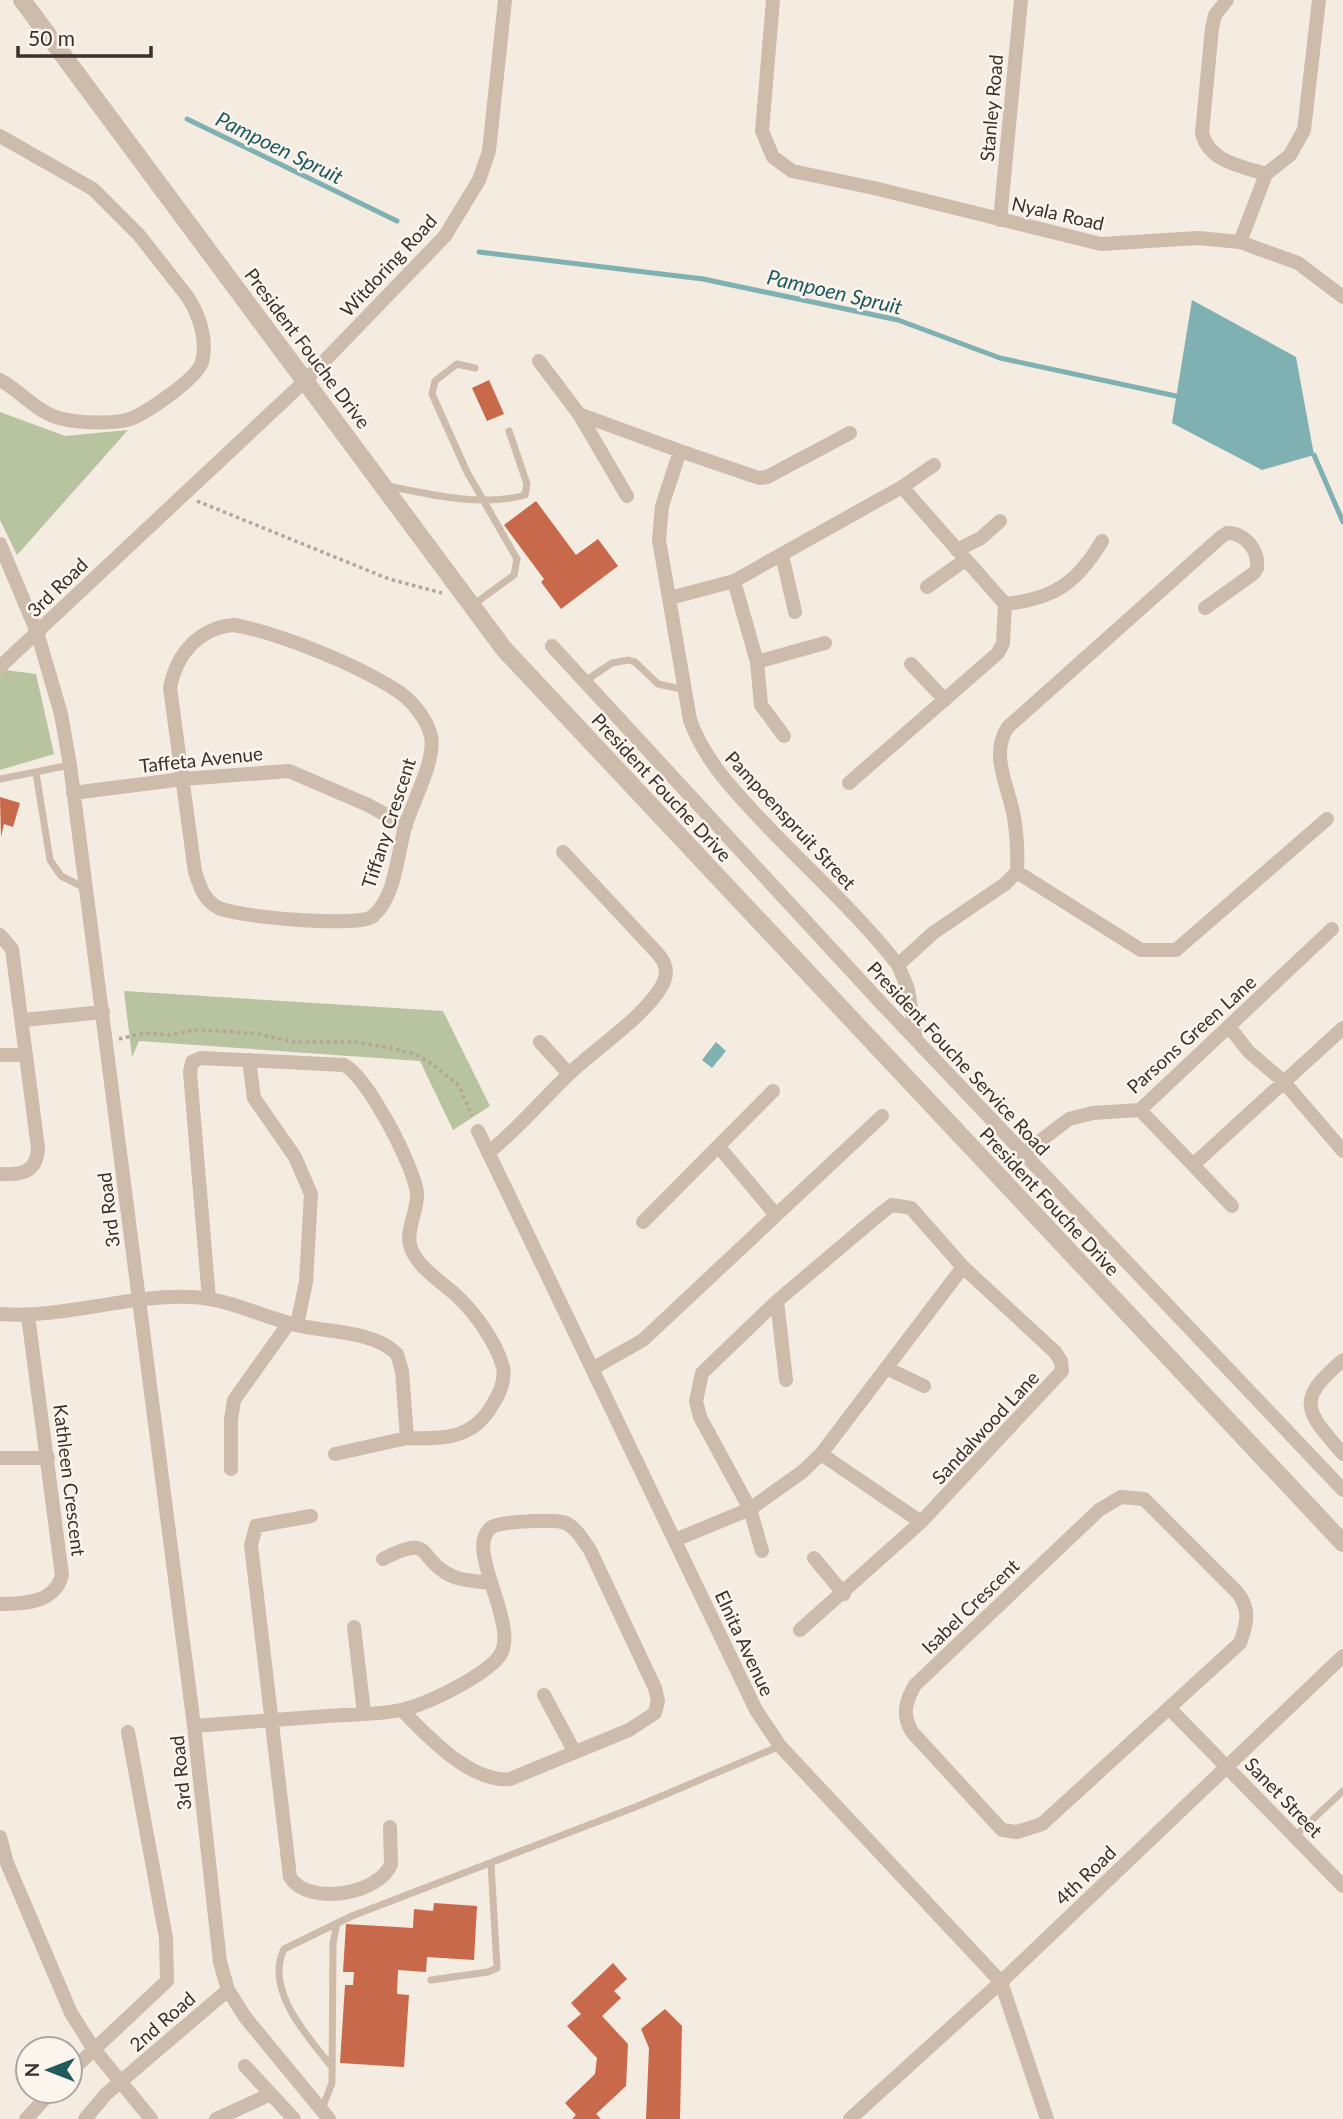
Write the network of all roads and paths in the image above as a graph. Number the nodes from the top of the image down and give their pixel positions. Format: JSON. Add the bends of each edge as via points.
{"nodes":[{"id":1,"x":22,"y":0,"type":"edge"},
{"id":2,"x":505,"y":0,"type":"edge"},
{"id":3,"x":774,"y":0,"type":"edge"},
{"id":4,"x":1021,"y":0,"type":"edge"},
{"id":5,"x":1227,"y":0,"type":"edge"},
{"id":6,"x":1319,"y":0,"type":"edge"},
{"id":7,"x":0,"y":136,"type":"edge"},
{"id":8,"x":1266,"y":174,"type":"junction"},
{"id":9,"x":1000,"y":220,"type":"junction"},
{"id":10,"x":1240,"y":242,"type":"junction"},
{"id":11,"x":1343,"y":297,"type":"edge"},
{"id":12,"x":538,"y":361,"type":"dead end"},
{"id":13,"x":475,"y":368,"type":"dead end"},
{"id":14,"x":306,"y":380,"type":"junction"},
{"id":15,"x":0,"y":381,"type":"edge"},
{"id":16,"x":579,"y":414,"type":"junction"},
{"id":17,"x":509,"y":431,"type":"dead end"},
{"id":18,"x":850,"y":433,"type":"dead end"},
{"id":19,"x":680,"y":451,"type":"junction"},
{"id":20,"x":934,"y":465,"type":"dead end"},
{"id":21,"x":384,"y":486,"type":"junction"},
{"id":22,"x":902,"y":487,"type":"junction"},
{"id":23,"x":182,"y":495,"type":"junction"},
{"id":24,"x":627,"y":496,"type":"dead end"},
{"id":25,"x":482,"y":500,"type":"junction"},
{"id":26,"x":1000,"y":521,"type":"dead end"},
{"id":27,"x":1102,"y":541,"type":"dead end"},
{"id":28,"x":0,"y":544,"type":"edge"},
{"id":29,"x":782,"y":555,"type":"junction"},
{"id":30,"x":961,"y":555,"type":"junction"},
{"id":31,"x":734,"y":581,"type":"junction"},
{"id":32,"x":927,"y":587,"type":"dead end"},
{"id":33,"x":670,"y":598,"type":"junction"},
{"id":34,"x":469,"y":602,"type":"junction"},
{"id":35,"x":1005,"y":604,"type":"junction"},
{"id":36,"x":1205,"y":608,"type":"dead end"},
{"id":37,"x":795,"y":612,"type":"dead end"},
{"id":38,"x":37,"y":632,"type":"junction"},
{"id":39,"x":825,"y":643,"type":"dead end"},
{"id":40,"x":552,"y":646,"type":"dead end"},
{"id":41,"x":757,"y":662,"type":"junction"},
{"id":42,"x":911,"y":664,"type":"dead end"},
{"id":43,"x":0,"y":667,"type":"edge"},
{"id":44,"x":584,"y":681,"type":"junction"},
{"id":45,"x":686,"y":690,"type":"junction"},
{"id":46,"x":945,"y":700,"type":"junction"},
{"id":47,"x":784,"y":736,"type":"dead end"},
{"id":48,"x":70,"y":765,"type":"junction"},
{"id":49,"x":36,"y":773,"type":"junction"},
{"id":50,"x":0,"y":779,"type":"edge"},
{"id":51,"x":183,"y":779,"type":"junction"},
{"id":52,"x":849,"y":783,"type":"dead end"},
{"id":53,"x":74,"y":793,"type":"junction"},
{"id":54,"x":1327,"y":819,"type":"dead end"},
{"id":55,"x":406,"y":825,"type":"junction"},
{"id":56,"x":563,"y":852,"type":"dead end"},
{"id":57,"x":1017,"y":872,"type":"junction"},
{"id":58,"x":86,"y":888,"type":"junction"},
{"id":59,"x":1332,"y":929,"type":"dead end"},
{"id":60,"x":0,"y":935,"type":"edge"},
{"id":61,"x":898,"y":965,"type":"junction"},
{"id":62,"x":103,"y":1012,"type":"junction"},
{"id":63,"x":23,"y":1020,"type":"junction"},
{"id":64,"x":1230,"y":1028,"type":"junction"},
{"id":65,"x":1343,"y":1028,"type":"edge"},
{"id":66,"x":916,"y":1039,"type":"junction"},
{"id":67,"x":540,"y":1042,"type":"dead end"},
{"id":68,"x":0,"y":1055,"type":"edge"},
{"id":69,"x":26,"y":1055,"type":"junction"},
{"id":70,"x":249,"y":1060,"type":"junction"},
{"id":71,"x":569,"y":1074,"type":"junction"},
{"id":72,"x":1283,"y":1081,"type":"junction"},
{"id":73,"x":773,"y":1091,"type":"dead end"},
{"id":74,"x":1140,"y":1110,"type":"junction"},
{"id":75,"x":882,"y":1115,"type":"dead end"},
{"id":76,"x":478,"y":1131,"type":"dead end"},
{"id":77,"x":719,"y":1147,"type":"junction"},
{"id":78,"x":1342,"y":1147,"type":"edge"},
{"id":79,"x":488,"y":1153,"type":"junction"},
{"id":80,"x":1023,"y":1154,"type":"junction"},
{"id":81,"x":1193,"y":1165,"type":"junction"},
{"id":82,"x":0,"y":1174,"type":"edge"},
{"id":83,"x":1232,"y":1206,"type":"dead end"},
{"id":84,"x":776,"y":1215,"type":"junction"},
{"id":85,"x":643,"y":1222,"type":"dead end"},
{"id":86,"x":962,"y":1267,"type":"junction"},
{"id":87,"x":209,"y":1299,"type":"junction"},
{"id":88,"x":138,"y":1300,"type":"junction"},
{"id":89,"x":777,"y":1301,"type":"junction"},
{"id":90,"x":0,"y":1314,"type":"edge"},
{"id":91,"x":29,"y":1316,"type":"junction"},
{"id":92,"x":293,"y":1324,"type":"junction"},
{"id":93,"x":1343,"y":1360,"type":"edge"},
{"id":94,"x":888,"y":1369,"type":"junction"},
{"id":95,"x":592,"y":1370,"type":"junction"},
{"id":96,"x":786,"y":1380,"type":"dead end"},
{"id":97,"x":924,"y":1386,"type":"dead end"},
{"id":98,"x":407,"y":1438,"type":"junction"},
{"id":99,"x":335,"y":1454,"type":"dead end"},
{"id":100,"x":821,"y":1454,"type":"junction"},
{"id":101,"x":1343,"y":1454,"type":"edge"},
{"id":102,"x":0,"y":1458,"type":"edge"},
{"id":103,"x":48,"y":1458,"type":"junction"},
{"id":104,"x":231,"y":1469,"type":"dead end"},
{"id":105,"x":1343,"y":1490,"type":"edge"},
{"id":106,"x":750,"y":1509,"type":"junction"},
{"id":107,"x":311,"y":1516,"type":"dead end"},
{"id":108,"x":920,"y":1522,"type":"junction"},
{"id":109,"x":676,"y":1540,"type":"junction"},
{"id":110,"x":1343,"y":1544,"type":"edge"},
{"id":111,"x":762,"y":1551,"type":"dead end"},
{"id":112,"x":814,"y":1558,"type":"dead end"},
{"id":113,"x":383,"y":1559,"type":"dead end"},
{"id":114,"x":489,"y":1583,"type":"junction"},
{"id":115,"x":844,"y":1594,"type":"junction"},
{"id":116,"x":0,"y":1604,"type":"edge"},
{"id":117,"x":354,"y":1627,"type":"dead end"},
{"id":118,"x":800,"y":1630,"type":"dead end"},
{"id":119,"x":1343,"y":1656,"type":"edge"},
{"id":120,"x":544,"y":1695,"type":"dead end"},
{"id":121,"x":402,"y":1710,"type":"junction"},
{"id":122,"x":1171,"y":1710,"type":"junction"},
{"id":123,"x":364,"y":1713,"type":"junction"},
{"id":124,"x":271,"y":1720,"type":"junction"},
{"id":125,"x":194,"y":1726,"type":"junction"},
{"id":126,"x":128,"y":1732,"type":"dead end"},
{"id":127,"x":780,"y":1746,"type":"junction"},
{"id":128,"x":574,"y":1751,"type":"junction"},
{"id":129,"x":1227,"y":1766,"type":"junction"},
{"id":130,"x":1343,"y":1791,"type":"edge"},
{"id":131,"x":390,"y":1827,"type":"dead end"},
{"id":132,"x":1294,"y":1836,"type":"junction"},
{"id":133,"x":0,"y":1837,"type":"edge"},
{"id":134,"x":491,"y":1864,"type":"junction"},
{"id":135,"x":1343,"y":1886,"type":"edge"},
{"id":136,"x":337,"y":1923,"type":"junction"},
{"id":137,"x":431,"y":1980,"type":"dead end"},
{"id":138,"x":1001,"y":1982,"type":"junction"},
{"id":139,"x":228,"y":1990,"type":"junction"},
{"id":140,"x":93,"y":2049,"type":"junction"},
{"id":141,"x":84,"y":2058,"type":"edge"},
{"id":142,"x":245,"y":2066,"type":"dead end"},
{"id":143,"x":332,"y":2067,"type":"junction"},
{"id":144,"x":121,"y":2081,"type":"junction"},
{"id":145,"x":271,"y":2094,"type":"junction"},
{"id":146,"x":39,"y":2105,"type":"edge"},
{"id":147,"x":325,"y":2115,"type":"edge"},
{"id":148,"x":26,"y":2119,"type":"edge"},
{"id":149,"x":85,"y":2119,"type":"edge"},
{"id":150,"x":151,"y":2119,"type":"edge"},
{"id":151,"x":216,"y":2119,"type":"edge"},
{"id":152,"x":294,"y":2119,"type":"edge"},
{"id":153,"x":850,"y":2119,"type":"edge"},
{"id":154,"x":1047,"y":2119,"type":"edge"}],
"edges":[{"from":1,"to":14,"type":"street","name":"President Fouche Drive"},
{"from":2,"to":14,"type":"street","name":"Witdoring Road","via":[[489,151],[479,180],[445,236]]},
{"from":3,"to":9,"type":"street","name":"Nyala Road","via":[[762,131],[766,146],[781,165]]},
{"from":4,"to":9,"type":"street","name":"Stanley Road"},
{"from":5,"to":8,"type":"street","via":[[1212,28],[1202,133],[1213,155]]},
{"from":6,"to":8,"type":"street","via":[[1304,130],[1290,155]]},
{"from":7,"to":15,"type":"street","via":[[93,189],[117,212],[187,296],[196,310],[203,339],[202,362],[196,373],[128,419],[57,418]]},
{"from":8,"to":10,"type":"street"},
{"from":9,"to":10,"type":"street","name":"Nyala Road","via":[[1101,244],[1198,238]]},
{"from":10,"to":11,"type":"street","name":"Nyala Road","via":[[1298,263]]},
{"from":12,"to":16,"type":"street"},
{"from":13,"to":25,"type":"lane","via":[[457,363],[435,381],[432,394]]},
{"from":14,"to":21,"type":"street","name":"President Fouche Drive"},
{"from":14,"to":23,"type":"street","name":"3rd Road"},
{"from":16,"to":19,"type":"street"},
{"from":16,"to":24,"type":"street"},
{"from":17,"to":25,"type":"lane","via":[[527,492]]},
{"from":18,"to":19,"type":"street","via":[[759,478]]},
{"from":19,"to":33,"type":"street","name":"Pampoenspruit Street","via":[[659,526]]},
{"from":20,"to":22,"type":"street"},
{"from":21,"to":25,"type":"lane"},
{"from":21,"to":34,"type":"street","name":"President Fouche Drive"},
{"from":22,"to":29,"type":"street"},
{"from":22,"to":30,"type":"street"},
{"from":23,"to":34,"type":"path","via":[[389,579]]},
{"from":23,"to":38,"type":"street","name":"3rd Road"},
{"from":25,"to":34,"type":"lane","via":[[517,559],[517,567],[514,575]]},
{"from":26,"to":30,"type":"street"},
{"from":27,"to":35,"type":"street","via":[[1086,568],[1059,590],[1036,601]]},
{"from":28,"to":38,"type":"street"},
{"from":29,"to":31,"type":"street"},
{"from":29,"to":37,"type":"street"},
{"from":30,"to":32,"type":"street"},
{"from":30,"to":35,"type":"street"},
{"from":31,"to":33,"type":"street"},
{"from":31,"to":41,"type":"street"},
{"from":33,"to":45,"type":"street","name":"Pampoenspruit Street"},
{"from":34,"to":110,"type":"street","name":"President Fouche Drive","via":[[534,682]]},
{"from":35,"to":46,"type":"street","via":[[1003,643],[998,653]]},
{"from":36,"to":57,"type":"street","via":[[1257,568],[1254,551],[1240,535],[1221,537],[1008,727],[1000,757],[1014,816]]},
{"from":38,"to":43,"type":"street"},
{"from":38,"to":48,"type":"street","name":"3rd Road","via":[[61,714]]},
{"from":39,"to":41,"type":"street"},
{"from":40,"to":44,"type":"street","name":"President Fouche Service Road"},
{"from":41,"to":47,"type":"street","via":[[761,705]]},
{"from":42,"to":46,"type":"street"},
{"from":44,"to":45,"type":"lane","via":[[612,663],[628,660],[658,684]]},
{"from":44,"to":66,"type":"street","name":"President Fouche Service Road"},
{"from":45,"to":61,"type":"street","name":"Pampoenspruit Street","via":[[697,739],[720,774]]},
{"from":46,"to":52,"type":"street"},
{"from":48,"to":49,"type":"lane"},
{"from":48,"to":53,"type":"street","name":"3rd Road"},
{"from":49,"to":50,"type":"lane"},
{"from":49,"to":58,"type":"lane","via":[[50,860],[61,876]]},
{"from":51,"to":53,"type":"street","name":"Taffeta Avenue"},
{"from":51,"to":55,"type":"street","name":"Taffeta Avenue","via":[[289,771]]},
{"from":51,"to":55,"type":"street","name":"Tiffany Crescent","via":[[195,873],[204,897],[218,909],[240,914],[342,922],[373,916],[387,897]]},
{"from":51,"to":55,"type":"street","name":"Tiffany Crescent","via":[[170,688],[174,668],[197,638],[216,628],[252,628],[399,691],[426,720],[431,752]]},
{"from":53,"to":58,"type":"street","name":"3rd Road"},
{"from":54,"to":57,"type":"street","via":[[1176,950],[1165,952],[1141,950]]},
{"from":56,"to":71,"type":"street","via":[[659,955],[667,970],[653,999]]},
{"from":57,"to":61,"type":"street","via":[[933,933]]},
{"from":58,"to":62,"type":"street","name":"3rd Road"},
{"from":59,"to":64,"type":"street","name":"Parsons Green Lane"},
{"from":60,"to":63,"type":"street","via":[[12,949]]},
{"from":61,"to":66,"type":"street","name":"Pampoenspruit Street","via":[[908,989]]},
{"from":62,"to":63,"type":"street"},
{"from":62,"to":88,"type":"street","name":"3rd Road"},
{"from":63,"to":69,"type":"street"},
{"from":64,"to":72,"type":"street","via":[[1249,1052]]},
{"from":64,"to":74,"type":"street","name":"Parsons Green Lane"},
{"from":65,"to":72,"type":"street"},
{"from":66,"to":80,"type":"street","name":"President Fouche Service Road"},
{"from":67,"to":71,"type":"street"},
{"from":68,"to":69,"type":"street"},
{"from":69,"to":82,"type":"street","via":[[38,1156],[27,1171]]},
{"from":70,"to":87,"type":"street","via":[[201,1058],[190,1066]]},
{"from":70,"to":92,"type":"street","via":[[254,1098],[295,1157],[311,1194],[306,1282]]},
{"from":70,"to":98,"type":"street","via":[[334,1063],[357,1073],[417,1190],[410,1247],[420,1263],[478,1320],[503,1368],[500,1394],[471,1429],[442,1439]]},
{"from":71,"to":79,"type":"street","via":[[514,1133]]},
{"from":72,"to":78,"type":"street"},
{"from":72,"to":81,"type":"street"},
{"from":73,"to":77,"type":"street"},
{"from":74,"to":80,"type":"street","name":"Parsons Green Lane","via":[[1069,1119]]},
{"from":74,"to":81,"type":"street"},
{"from":75,"to":84,"type":"street"},
{"from":76,"to":79,"type":"street","name":"Elnita Avenue"},
{"from":77,"to":84,"type":"street"},
{"from":77,"to":85,"type":"street"},
{"from":79,"to":95,"type":"street","name":"Elnita Avenue"},
{"from":80,"to":105,"type":"street","name":"President Fouche Service Road"},
{"from":81,"to":83,"type":"street"},
{"from":84,"to":95,"type":"street","via":[[643,1340]]},
{"from":86,"to":89,"type":"street","name":"Sandalwood Lane","via":[[911,1208],[892,1205]]},
{"from":86,"to":94,"type":"street"},
{"from":86,"to":108,"type":"street","name":"Sandalwood Lane","via":[[1048,1345],[1061,1361],[1062,1371]]},
{"from":87,"to":88,"type":"street"},
{"from":87,"to":92,"type":"street"},
{"from":88,"to":91,"type":"street"},
{"from":88,"to":125,"type":"street","name":"3rd Road"},
{"from":89,"to":96,"type":"street"},
{"from":89,"to":106,"type":"street","name":"Sandalwood Lane","via":[[702,1373],[696,1391],[701,1417]]},
{"from":90,"to":91,"type":"street"},
{"from":91,"to":103,"type":"street","name":"Kathleen Crescent"},
{"from":92,"to":98,"type":"street","via":[[377,1342],[397,1354]]},
{"from":92,"to":104,"type":"street","via":[[234,1400]]},
{"from":93,"to":101,"type":"street","via":[[1314,1387],[1310,1409],[1315,1422]]},
{"from":94,"to":97,"type":"street"},
{"from":94,"to":100,"type":"street"},
{"from":95,"to":109,"type":"street","name":"Elnita Avenue"},
{"from":98,"to":99,"type":"street"},
{"from":100,"to":106,"type":"street"},
{"from":100,"to":108,"type":"street"},
{"from":102,"to":103,"type":"street"},
{"from":103,"to":116,"type":"street","name":"Kathleen Crescent","via":[[62,1564],[60,1584],[38,1601]]},
{"from":106,"to":109,"type":"street"},
{"from":106,"to":111,"type":"street","name":"Sandalwood Lane"},
{"from":107,"to":124,"type":"street","via":[[256,1526],[252,1533]]},
{"from":108,"to":115,"type":"street","name":"Sandalwood Lane"},
{"from":109,"to":127,"type":"street","name":"Elnita Avenue","via":[[756,1710]]},
{"from":112,"to":115,"type":"street"},
{"from":113,"to":114,"type":"street","via":[[413,1547],[453,1577]]},
{"from":114,"to":121,"type":"street","via":[[506,1629],[506,1645],[498,1658],[451,1689]]},
{"from":114,"to":128,"type":"street","via":[[485,1548],[492,1527],[561,1521],[577,1532],[590,1550],[658,1701],[655,1713],[638,1725]]},
{"from":115,"to":118,"type":"street","name":"Sandalwood Lane"},
{"from":117,"to":123,"type":"street"},
{"from":119,"to":129,"type":"street","name":"4th Road"},
{"from":120,"to":128,"type":"street"},
{"from":121,"to":123,"type":"street"},
{"from":121,"to":128,"type":"street","via":[[434,1743],[493,1779],[510,1779]]},
{"from":122,"to":122,"type":"street","name":"Isabel Crescent","via":[[1042,1824],[1017,1832],[1002,1830],[992,1820],[912,1732],[905,1713],[915,1685],[1099,1510],[1121,1497],[1144,1499],[1245,1602],[1246,1627],[1240,1643]]},
{"from":122,"to":129,"type":"street"},
{"from":123,"to":124,"type":"street"},
{"from":124,"to":125,"type":"street"},
{"from":124,"to":131,"type":"street","via":[[290,1877],[295,1885],[330,1895],[351,1891],[385,1874],[391,1864]]},
{"from":125,"to":139,"type":"street","name":"3rd Road","via":[[220,1962]]},
{"from":126,"to":140,"type":"street","via":[[169,1967],[159,1992]]},
{"from":127,"to":134,"type":"lane"},
{"from":127,"to":138,"type":"street","name":"Elnita Avenue"},
{"from":129,"to":132,"type":"street","name":"Sanet Street"},
{"from":129,"to":138,"type":"street","name":"4th Road"},
{"from":130,"to":132,"type":"lane"},
{"from":132,"to":135,"type":"street","name":"Sanet Street"},
{"from":133,"to":140,"type":"street","via":[[71,2014]]},
{"from":134,"to":136,"type":"lane"},
{"from":134,"to":137,"type":"lane","via":[[496,1968]]},
{"from":136,"to":143,"type":"lane"},
{"from":136,"to":143,"type":"lane","via":[[284,1949],[278,1969],[291,2010]]},
{"from":138,"to":153,"type":"street","name":"4th Road"},
{"from":138,"to":154,"type":"street","name":"Elnita Avenue"},
{"from":139,"to":144,"type":"street","name":"2nd Road"},
{"from":139,"to":147,"type":"street","name":"3rd Road"},
{"from":140,"to":141,"type":"street"},
{"from":140,"to":144,"type":"street"},
{"from":142,"to":145,"type":"street"},
{"from":143,"to":147,"type":"lane"},
{"from":144,"to":149,"type":"street","name":"2nd Road"},
{"from":144,"to":150,"type":"street"},
{"from":145,"to":151,"type":"street"},
{"from":145,"to":152,"type":"street"},
{"from":146,"to":148,"type":"street"}]}
